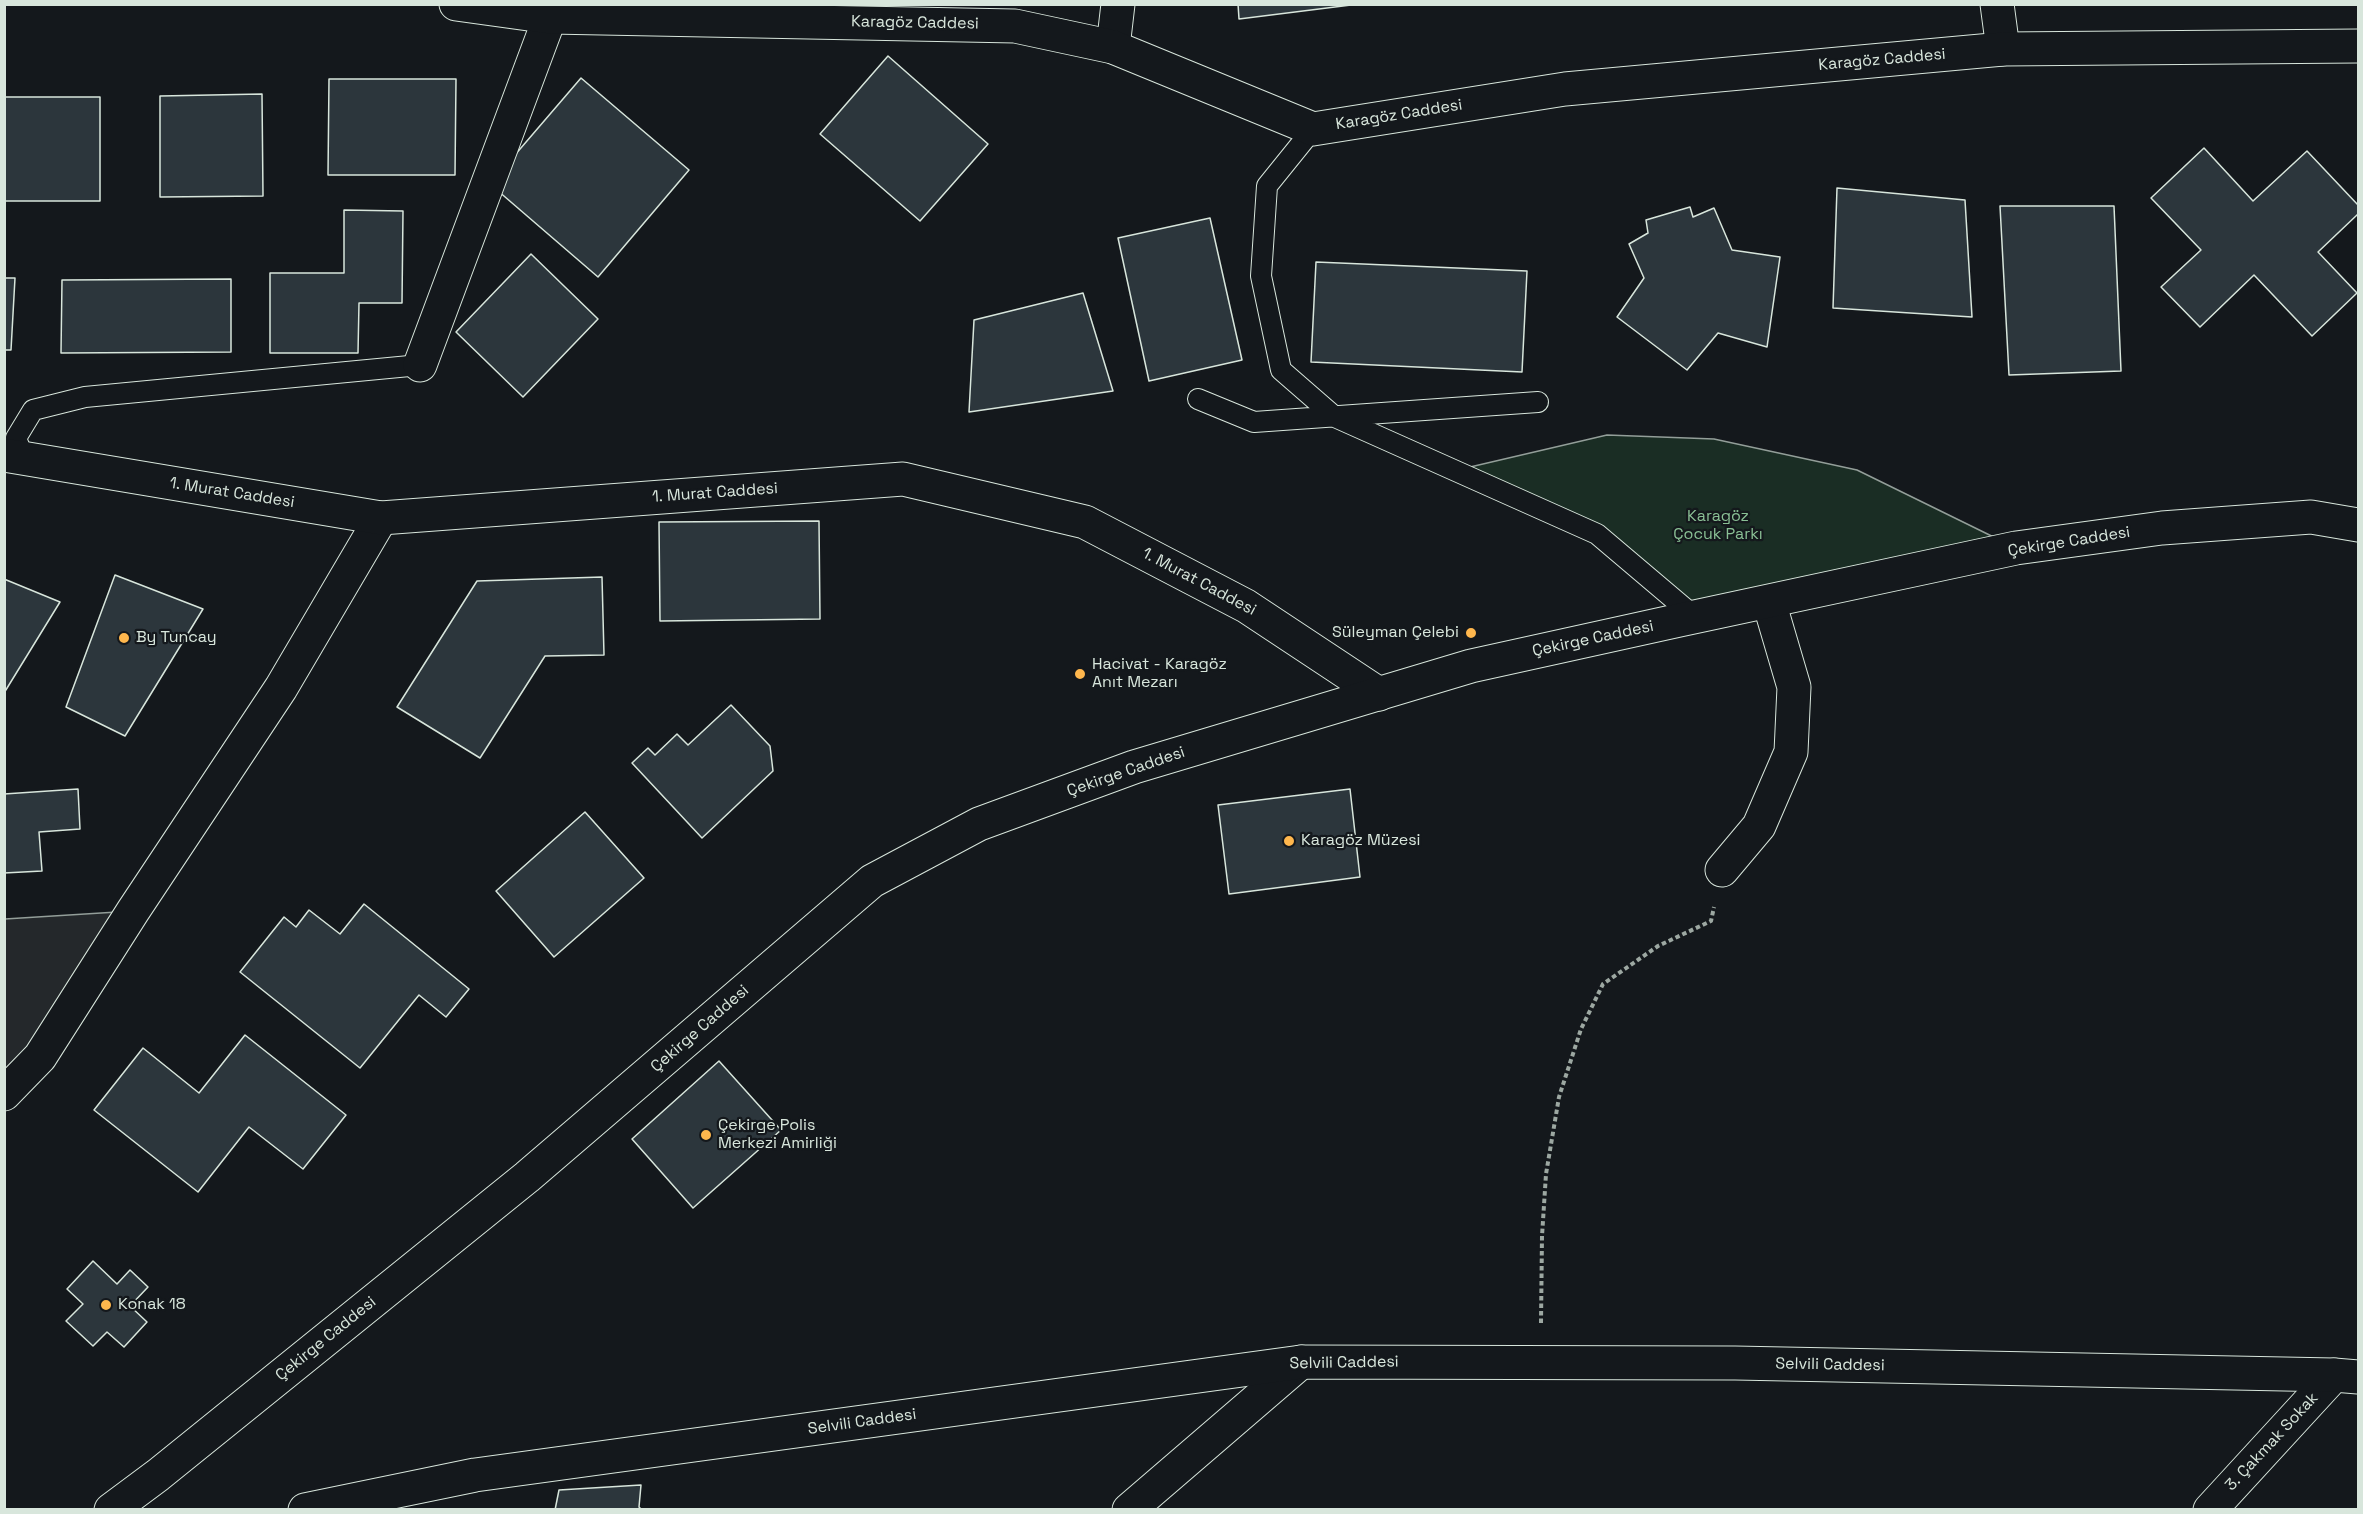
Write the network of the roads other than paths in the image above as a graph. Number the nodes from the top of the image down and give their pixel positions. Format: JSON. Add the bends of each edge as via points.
{"nodes":[{"id":1,"x":456,"y":4,"type":"edge"},
{"id":2,"x":1118,"y":4,"type":"edge"},
{"id":3,"x":1997,"y":4,"type":"edge"},
{"id":4,"x":550,"y":17,"type":"junction"},
{"id":5,"x":2358,"y":46,"type":"edge"},
{"id":6,"x":1113,"y":47,"type":"junction"},
{"id":7,"x":2003,"y":49,"type":"junction"},
{"id":8,"x":1313,"y":129,"type":"junction"},
{"id":9,"x":420,"y":365,"type":"joint"},
{"id":10,"x":1198,"y":399,"type":"dead end"},
{"id":11,"x":1538,"y":402,"type":"dead end"},
{"id":12,"x":1335,"y":417,"type":"junction"},
{"id":13,"x":14,"y":457,"type":"edge"},
{"id":14,"x":381,"y":518,"type":"junction"},
{"id":15,"x":2358,"y":525,"type":"edge"},
{"id":16,"x":1769,"y":602,"type":"junction"},
{"id":17,"x":1695,"y":617,"type":"junction"},
{"id":18,"x":1379,"y":694,"type":"junction"},
{"id":19,"x":1722,"y":870,"type":"road end"},
{"id":20,"x":4,"y":1094,"type":"edge"},
{"id":21,"x":1301,"y":1362,"type":"junction"},
{"id":22,"x":2346,"y":1376,"type":"edge"},
{"id":23,"x":111,"y":1509,"type":"edge"},
{"id":24,"x":305,"y":1509,"type":"edge"},
{"id":25,"x":1129,"y":1509,"type":"edge"},
{"id":26,"x":2210,"y":1509,"type":"edge"}],
"edges":[{"from":1,"to":4,"type":"street","name":"Karagöz Caddesi"},
{"from":2,"to":6,"type":"street"},
{"from":3,"to":7,"type":"street"},
{"from":4,"to":6,"type":"street","name":"Karagöz Caddesi","via":[[1015,26]]},
{"from":4,"to":9,"type":"street"},
{"from":5,"to":7,"type":"street","name":"Karagöz Caddesi"},
{"from":6,"to":8,"type":"street","name":"Karagöz Caddesi"},
{"from":7,"to":8,"type":"street","name":"Karagöz Caddesi","via":[[1565,89]]},
{"from":8,"to":12,"type":"lane","via":[[1267,186],[1261,276],[1281,370]]},
{"from":9,"to":13,"type":"lane","via":[[85,397],[33,410],[16,438]]},
{"from":10,"to":12,"type":"lane","via":[[1254,423]]},
{"from":11,"to":12,"type":"lane"},
{"from":12,"to":17,"type":"lane","via":[[1597,534]]},
{"from":13,"to":14,"type":"street","name":"1. Murat Caddesi"},
{"from":14,"to":18,"type":"street","name":"1. Murat Caddesi","via":[[903,479],[1085,522],[1246,606]]},
{"from":14,"to":20,"type":"street","via":[[281,688],[40,1057]]},
{"from":15,"to":16,"type":"street","name":"Çekirge Caddesi","via":[[2311,517],[2162,528],[2016,548]]},
{"from":16,"to":17,"type":"street","name":"Çekirge Caddesi"},
{"from":16,"to":19,"type":"street","via":[[1794,687],[1791,752],[1759,826]]},
{"from":17,"to":18,"type":"street","name":"Çekirge Caddesi","via":[[1471,666]]},
{"from":18,"to":23,"type":"street","name":"Çekirge Caddesi","via":[[1134,767],[979,824],[872,880],[527,1177]]},
{"from":21,"to":22,"type":"street","name":"Selvili Caddesi","via":[[1736,1363]]},
{"from":21,"to":24,"type":"street","name":"Selvili Caddesi","via":[[475,1474]]},
{"from":21,"to":25,"type":"street"},
{"from":22,"to":26,"type":"street","name":"3. Çakmak Sokak"}]}
